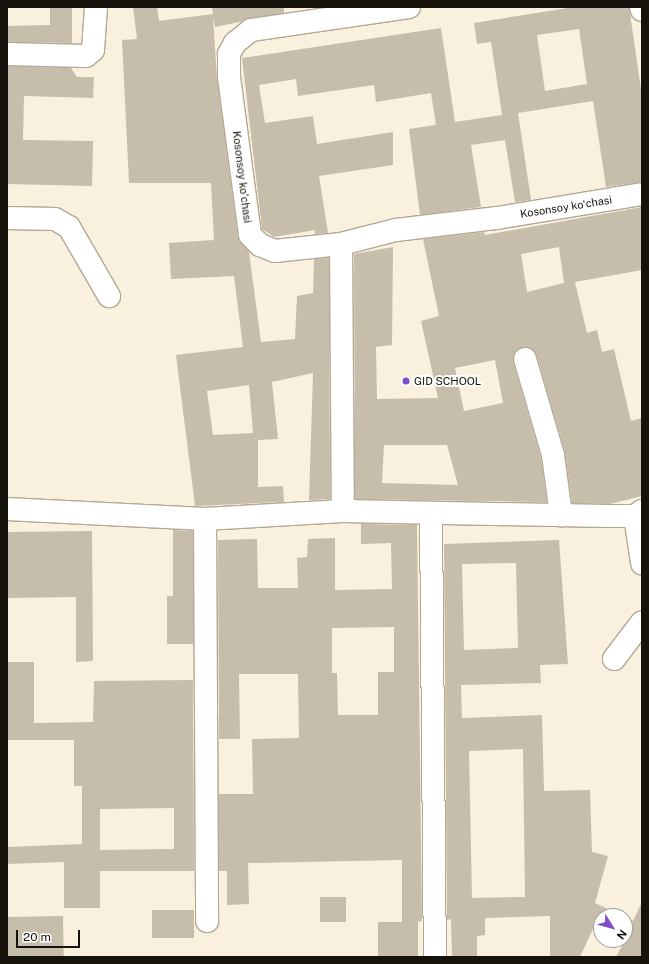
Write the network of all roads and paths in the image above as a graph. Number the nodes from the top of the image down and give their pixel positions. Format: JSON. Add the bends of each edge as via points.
{"nodes":[{"id":1,"x":96,"y":7,"type":"edge"},
{"id":2,"x":409,"y":7,"type":"edge"},
{"id":3,"x":7,"y":54,"type":"edge"},
{"id":4,"x":642,"y":194,"type":"edge"},
{"id":5,"x":7,"y":218,"type":"edge"},
{"id":6,"x":340,"y":244,"type":"junction"},
{"id":7,"x":109,"y":296,"type":"dead end"},
{"id":8,"x":526,"y":359,"type":"dead end"},
{"id":9,"x":7,"y":509,"type":"edge"},
{"id":10,"x":343,"y":511,"type":"junction"},
{"id":11,"x":431,"y":513,"type":"junction"},
{"id":12,"x":639,"y":513,"type":"edge"},
{"id":13,"x":561,"y":516,"type":"junction"},
{"id":14,"x":205,"y":518,"type":"junction"},
{"id":15,"x":642,"y":563,"type":"edge"},
{"id":16,"x":642,"y":622,"type":"edge"},
{"id":17,"x":614,"y":659,"type":"dead end"},
{"id":18,"x":207,"y":921,"type":"dead end"},
{"id":19,"x":434,"y":957,"type":"edge"}],
"edges":[{"from":1,"to":3,"type":"street","via":[[93,50],[86,56]]},
{"from":2,"to":6,"type":"street","name":"Kosonsoy koʻchasi","via":[[250,30],[241,36],[229,54],[250,235],[260,245],[275,251]]},
{"from":4,"to":6,"type":"street","name":"Kosonsoy koʻchasi","via":[[497,218],[396,230]]},
{"from":5,"to":7,"type":"street","via":[[55,219],[68,227]]},
{"from":6,"to":10,"type":"street"},
{"from":8,"to":13,"type":"street","via":[[553,455]]},
{"from":9,"to":14,"type":"street"},
{"from":10,"to":11,"type":"street"},
{"from":10,"to":14,"type":"street"},
{"from":11,"to":13,"type":"street"},
{"from":11,"to":19,"type":"street"},
{"from":12,"to":13,"type":"street"},
{"from":12,"to":15,"type":"street"},
{"from":14,"to":18,"type":"street"},
{"from":16,"to":17,"type":"street"}]}
